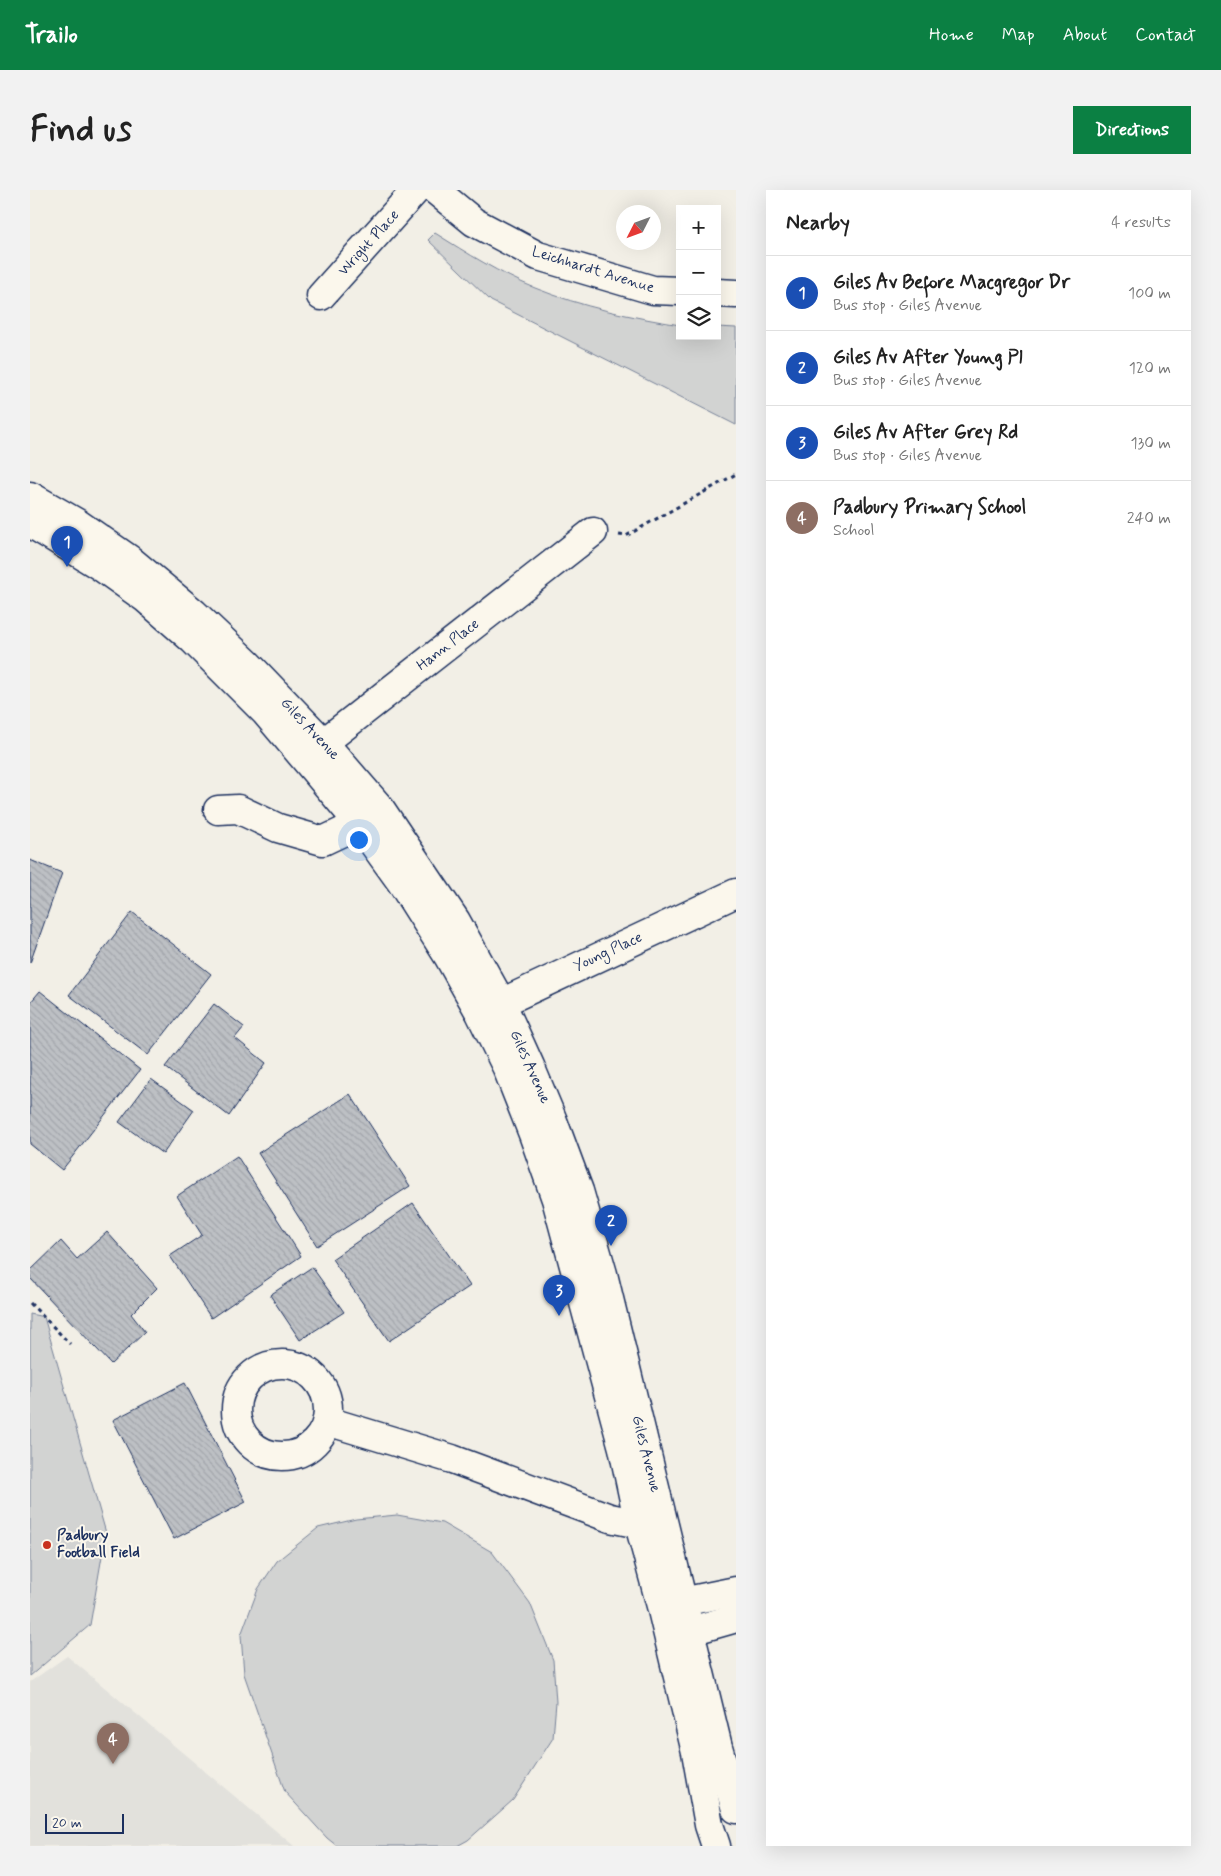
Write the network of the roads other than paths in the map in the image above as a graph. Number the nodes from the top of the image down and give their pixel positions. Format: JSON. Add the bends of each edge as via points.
{"nodes":[{"id":1,"x":416,"y":190,"type":"edge"},
{"id":2,"x":435,"y":190,"type":"edge"},
{"id":3,"x":676,"y":291,"type":"edge"},
{"id":4,"x":721,"y":293,"type":"edge"},
{"id":5,"x":736,"y":294,"type":"edge"},
{"id":6,"x":321,"y":296,"type":"dead end"},
{"id":7,"x":30,"y":496,"type":"edge"},
{"id":8,"x":30,"y":522,"type":"edge"},
{"id":9,"x":593,"y":532,"type":"road end"},
{"id":10,"x":314,"y":750,"type":"junction"},
{"id":11,"x":218,"y":810,"type":"dead end"},
{"id":12,"x":357,"y":821,"type":"junction"},
{"id":13,"x":736,"y":893,"type":"edge"},
{"id":14,"x":490,"y":1008,"type":"junction"},
{"id":15,"x":327,"y":1420,"type":"dead end"},
{"id":16,"x":639,"y":1524,"type":"junction"},
{"id":17,"x":736,"y":1591,"type":"edge"},
{"id":18,"x":672,"y":1604,"type":"junction"},
{"id":19,"x":736,"y":1618,"type":"edge"},
{"id":20,"x":679,"y":1634,"type":"junction"},
{"id":21,"x":736,"y":1809,"type":"edge"},
{"id":22,"x":716,"y":1846,"type":"edge"}],
"edges":[{"from":1,"to":6,"type":"street","name":"Wright Place"},
{"from":2,"to":3,"type":"street","name":"Leichhardt Avenue","via":[[474,222],[538,256],[653,290]]},
{"from":4,"to":5,"type":"street"},
{"from":7,"to":10,"type":"street","name":"Giles Avenue","via":[[129,559],[194,613],[248,664]]},
{"from":8,"to":10,"type":"street","name":"Giles Avenue","via":[[145,598],[193,640],[252,700]]},
{"from":9,"to":10,"type":"street","name":"Hann Place"},
{"from":10,"to":12,"type":"street","name":"Giles Avenue"},
{"from":10,"to":14,"type":"street","name":"Giles Avenue","via":[[380,808],[456,921]]},
{"from":11,"to":12,"type":"street","via":[[238,809],[278,828],[323,841]]},
{"from":12,"to":14,"type":"street","name":"Giles Avenue","via":[[448,956]]},
{"from":13,"to":14,"type":"street","name":"Young Place"},
{"from":14,"to":16,"type":"street","name":"Giles Avenue","via":[[507,1068],[556,1199],[623,1448]]},
{"from":14,"to":18,"type":"street","name":"Giles Avenue","via":[[553,1121],[579,1191],[603,1274]]},
{"from":15,"to":16,"type":"street","via":[[451,1448],[610,1518]]},
{"from":16,"to":18,"type":"street","name":"Giles Avenue"},
{"from":17,"to":18,"type":"street"},
{"from":18,"to":20,"type":"street","name":"Giles Avenue"},
{"from":19,"to":20,"type":"street"},
{"from":20,"to":21,"type":"street","name":"Giles Avenue"},
{"from":20,"to":22,"type":"street","name":"Giles Avenue","via":[[696,1752]]}]}
